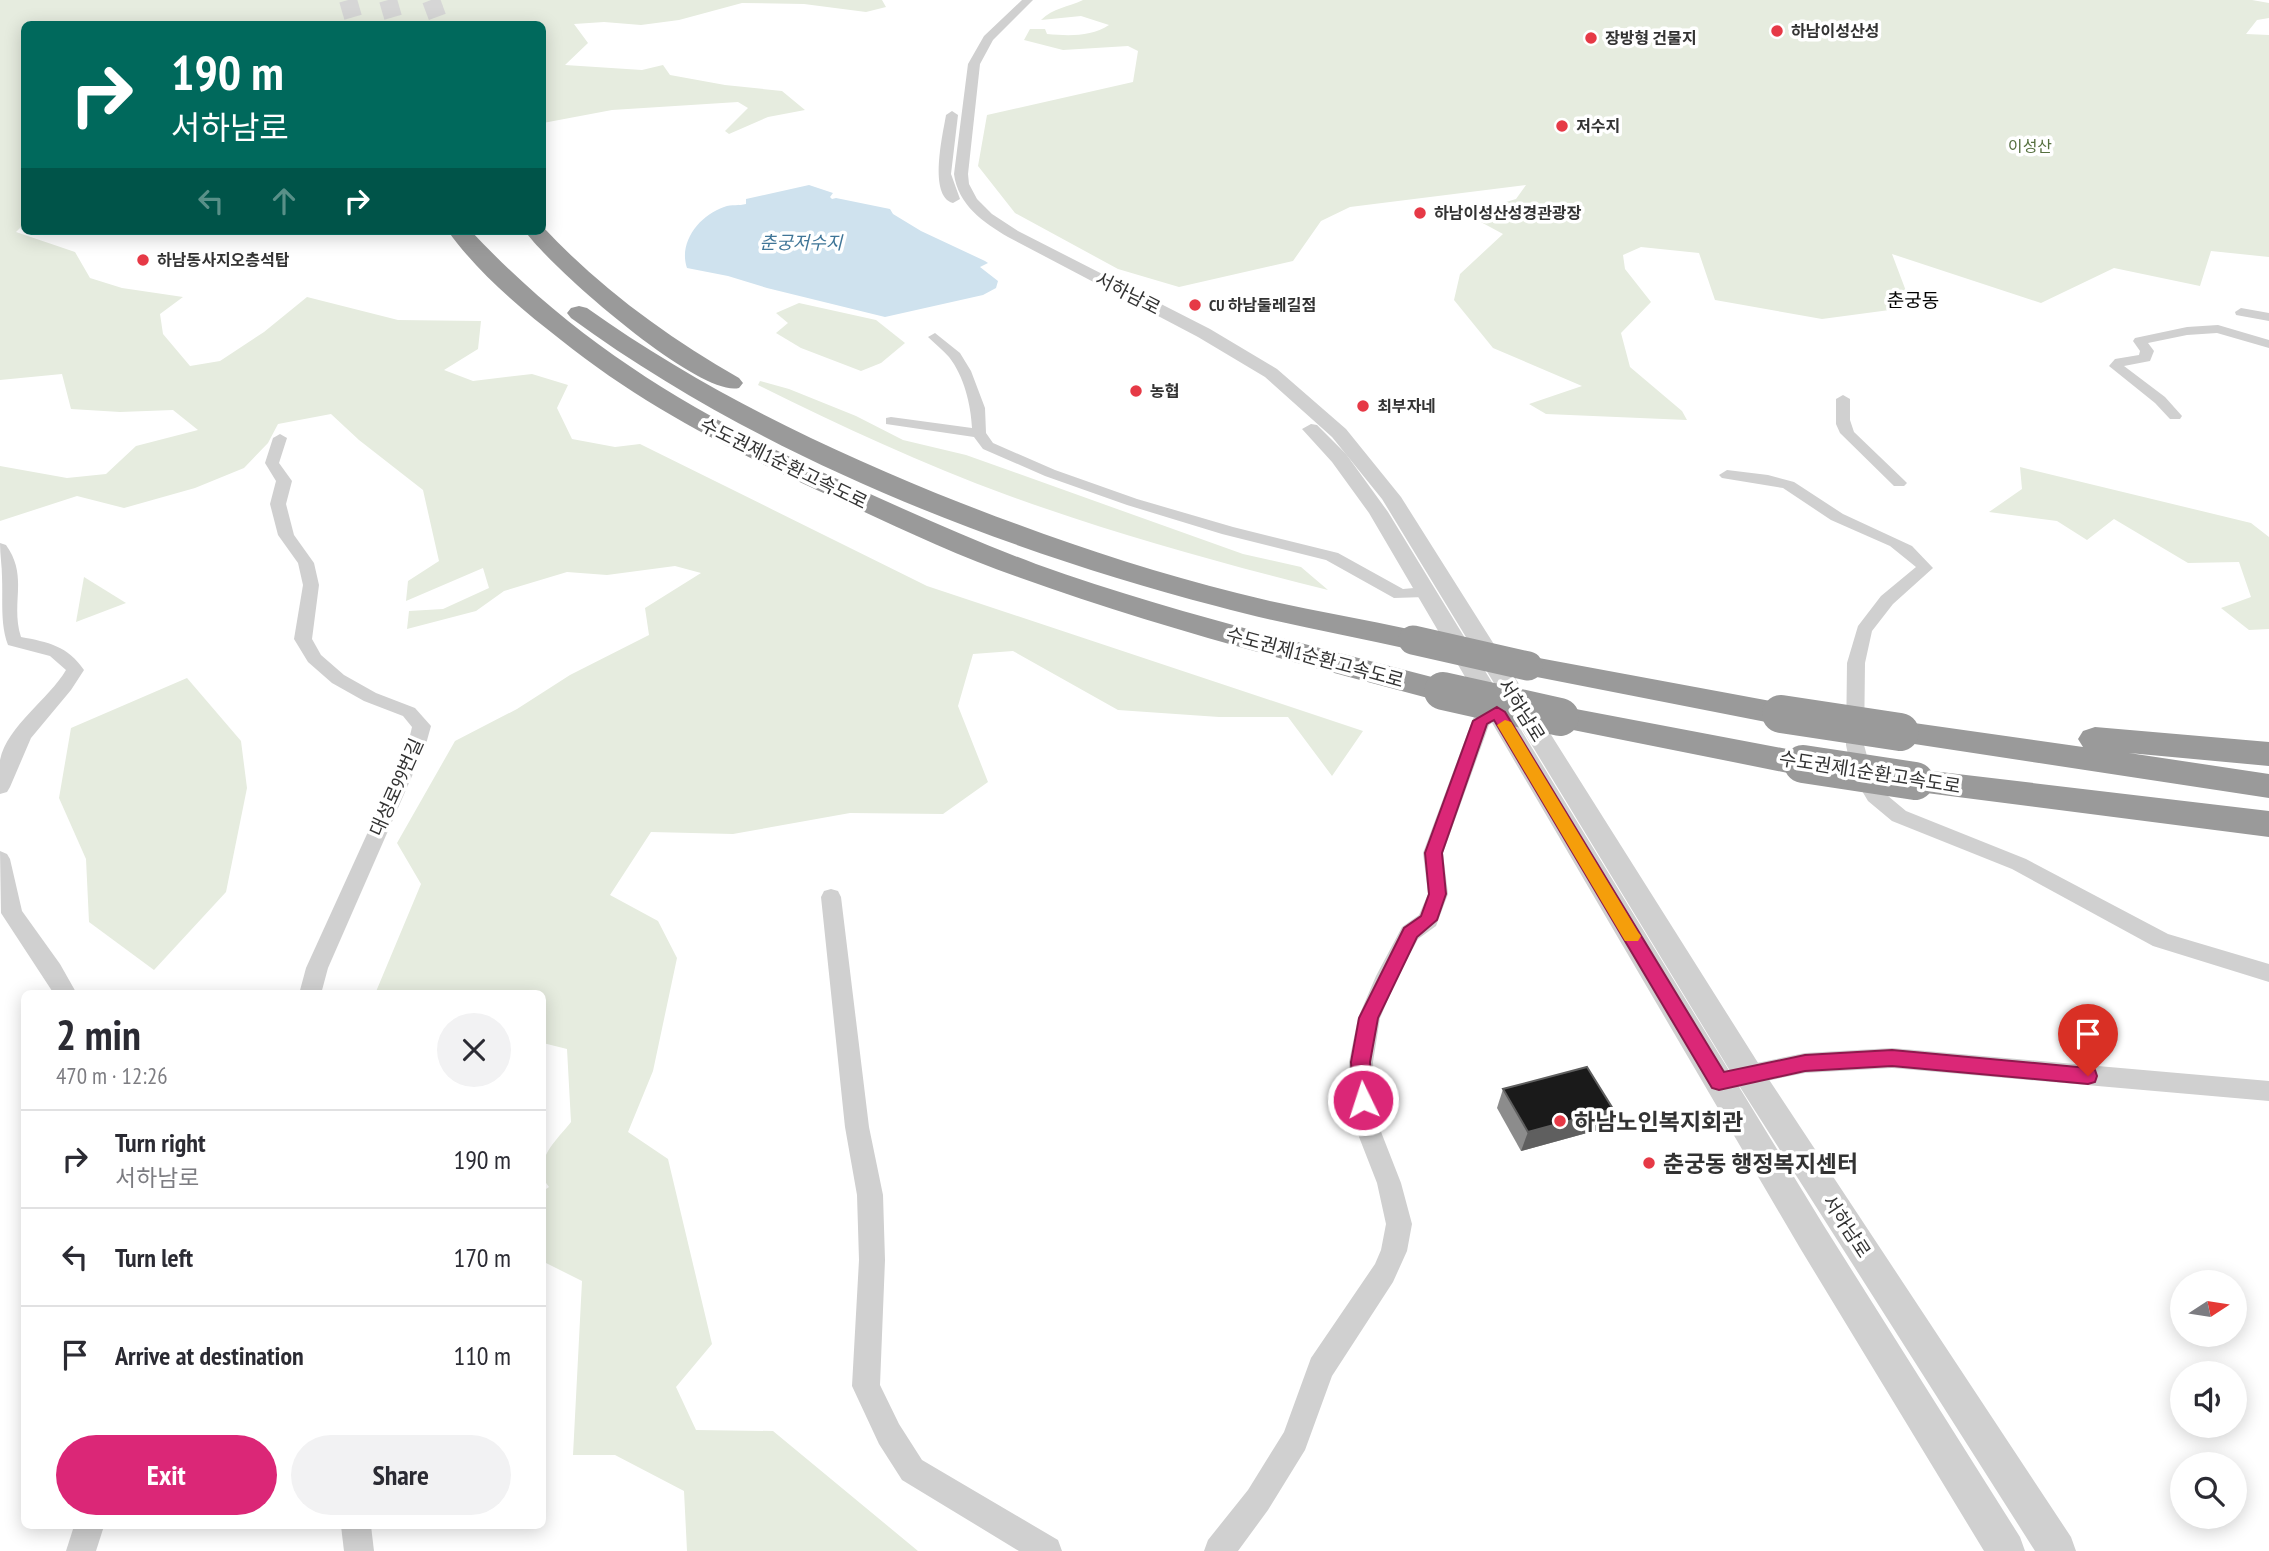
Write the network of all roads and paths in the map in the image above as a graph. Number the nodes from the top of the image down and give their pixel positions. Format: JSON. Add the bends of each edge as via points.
{"nodes":[{"id":1,"x":1014,"y":0,"type":"edge"},
{"id":2,"x":1028,"y":0,"type":"edge"},
{"id":3,"x":462,"y":235,"type":"edge"},
{"id":4,"x":491,"y":235,"type":"edge"},
{"id":5,"x":540,"y":235,"type":"edge"},
{"id":6,"x":2241,"y":312,"type":"dead end"},
{"id":7,"x":2269,"y":317,"type":"edge"},
{"id":8,"x":935,"y":337,"type":"dead end"},
{"id":9,"x":2269,"y":344,"type":"edge"},
{"id":10,"x":1843,"y":399,"type":"dead end"},
{"id":11,"x":2175,"y":416,"type":"dead end"},
{"id":12,"x":891,"y":421,"type":"dead end"},
{"id":13,"x":979,"y":433,"type":"junction"},
{"id":14,"x":280,"y":438,"type":"dead end"},
{"id":15,"x":1727,"y":475,"type":"dead end"},
{"id":16,"x":1899,"y":483,"type":"dead end"},
{"id":17,"x":0,"y":548,"type":"edge"},
{"id":18,"x":1425,"y":592,"type":"junction"},
{"id":19,"x":1413,"y":640,"type":"junction"},
{"id":20,"x":1517,"y":674,"type":"junction"},
{"id":21,"x":1497,"y":712,"type":"junction"},
{"id":22,"x":1900,"y":727,"type":"junction"},
{"id":23,"x":2269,"y":754,"type":"edge"},
{"id":24,"x":2269,"y":786,"type":"edge"},
{"id":25,"x":0,"y":787,"type":"edge"},
{"id":26,"x":2269,"y":824,"type":"edge"},
{"id":27,"x":0,"y":859,"type":"edge"},
{"id":28,"x":831,"y":897,"type":"dead end"},
{"id":29,"x":2269,"y":973,"type":"edge"},
{"id":30,"x":63,"y":990,"type":"edge"},
{"id":31,"x":311,"y":990,"type":"edge"},
{"id":32,"x":1749,"y":1075,"type":"junction"},
{"id":33,"x":1719,"y":1082,"type":"junction"},
{"id":34,"x":2269,"y":1091,"type":"edge"},
{"id":35,"x":88,"y":1529,"type":"edge"},
{"id":36,"x":356,"y":1529,"type":"edge"},
{"id":37,"x":81,"y":1551,"type":"edge"},
{"id":38,"x":359,"y":1551,"type":"edge"},
{"id":39,"x":1047,"y":1551,"type":"edge"},
{"id":40,"x":1219,"y":1551,"type":"edge"},
{"id":41,"x":2006,"y":1551,"type":"edge"},
{"id":42,"x":2057,"y":1551,"type":"edge"}],
"edges":[{"from":1,"to":18,"type":"street","name":"서하남로","via":[[984,26],[963,58],[944,160],[949,194],[964,212],[1002,240],[1214,353],[1284,404],[1339,458],[1378,512]]},
{"from":2,"to":20,"type":"street","name":"서하남로","via":[[988,38],[974,65],[961,174],[971,200],[1013,234],[1247,357],[1308,404],[1359,454]]},
{"from":3,"to":26,"type":"highway","name":"수도권제1순환고속도로","bridge":true,"via":[[542,316],[674,409],[780,464],[1028,570],[1259,644],[1560,717],[1803,764]]},
{"from":4,"to":19,"type":"highway","name":"수도권제1순환고속도로","via":[[556,296],[690,388],[889,484],[992,526],[1202,594]]},
{"from":5,"to":19,"type":"highway","name":"수도권제1순환고속도로","via":[[612,304],[703,368],[891,466],[1108,548]]},
{"from":6,"to":7,"type":"street"},
{"from":8,"to":13,"type":"street","via":[[964,371],[978,408]]},
{"from":9,"to":11,"type":"street","via":[[2218,329],[2140,341],[2147,351],[2145,358],[2116,366]]},
{"from":10,"to":16,"type":"street","via":[[1844,428]]},
{"from":12,"to":13,"type":"street"},
{"from":13,"to":18,"type":"street","via":[[988,446],[1050,473],[1228,531],[1332,556],[1400,594]]},
{"from":14,"to":31,"type":"street","name":"대성로99번길","via":[[272,463],[284,481],[278,504],[286,535],[306,564],[311,585],[303,639],[314,658],[338,679],[409,712],[422,726]]},
{"from":15,"to":29,"type":"street","via":[[1790,486],[1840,519],[1903,546],[1926,568],[1887,600],[1864,630],[1856,663],[1855,745],[1862,774],[1875,796],[1899,816],[2019,864],[2161,940]]},
{"from":17,"to":25,"type":"street","via":[[10,568],[8,629],[13,641],[68,656],[75,670],[66,687],[29,726],[7,762]]},
{"from":18,"to":21,"type":"street","name":"서하남로"},
{"from":19,"to":20,"type":"highway","name":"수도권제1순환고속도로","bridge":true},
{"from":20,"to":22,"type":"highway","name":"수도권제1순환고속도로","bridge":true},
{"from":20,"to":32,"type":"street","name":"서하남로"},
{"from":21,"to":33,"type":"street","name":"서하남로"},
{"from":21,"to":40,"type":"street","via":[[1481,721],[1433,853],[1438,894],[1429,920],[1410,933],[1369,1018],[1361,1062],[1364,1119],[1399,1224],[1394,1251],[1321,1368],[1295,1440]]},
{"from":22,"to":23,"type":"highway"},
{"from":22,"to":24,"type":"highway","name":"수도권제1순환고속도로"},
{"from":27,"to":30,"type":"street","via":[[12,913]]},
{"from":28,"to":39,"type":"street","via":[[870,1195],[866,1386],[912,1470]]},
{"from":32,"to":33,"type":"street"},
{"from":32,"to":34,"type":"street","via":[[1805,1063],[1892,1058]]},
{"from":32,"to":42,"type":"street","name":"서하남로"},
{"from":33,"to":41,"type":"street","name":"서하남로"},
{"from":35,"to":37,"type":"street"},
{"from":36,"to":38,"type":"street"}]}
